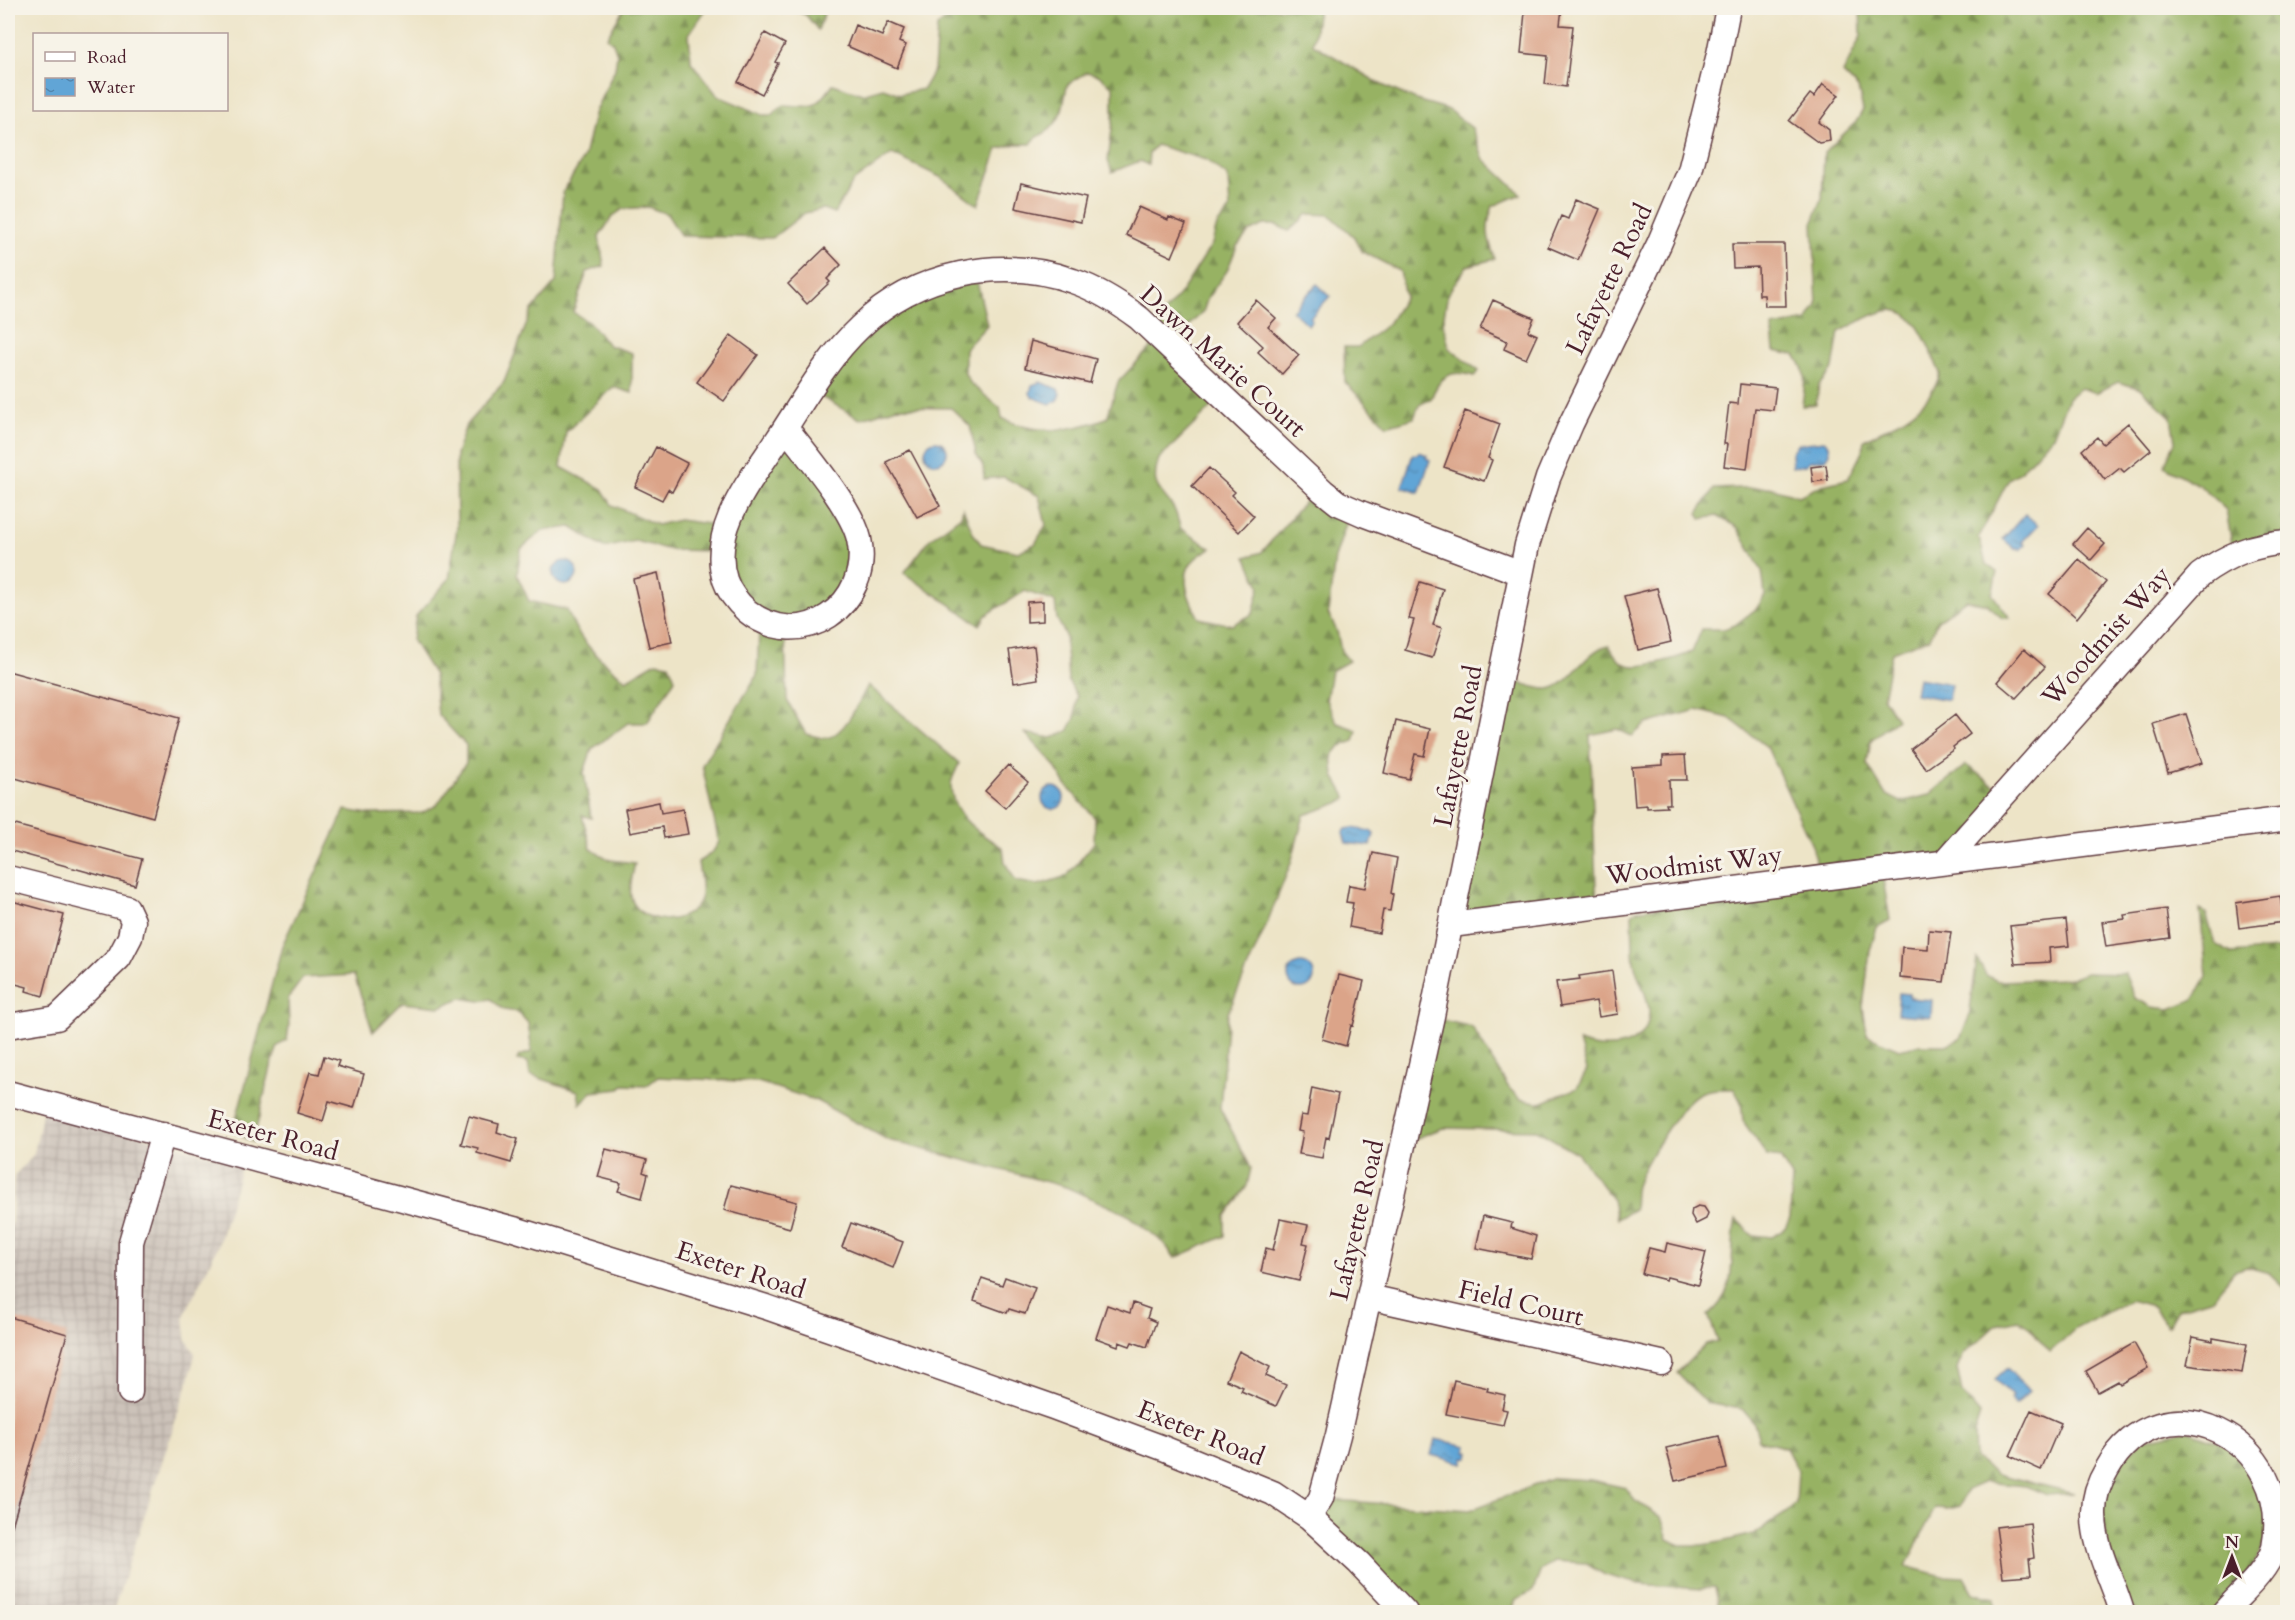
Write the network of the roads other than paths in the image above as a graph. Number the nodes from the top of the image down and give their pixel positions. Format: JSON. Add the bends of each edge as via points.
{"nodes":[{"id":1,"x":1728,"y":8,"type":"edge"},
{"id":2,"x":786,"y":428,"type":"junction"},
{"id":3,"x":2288,"y":542,"type":"edge"},
{"id":4,"x":1521,"y":573,"type":"junction"},
{"id":5,"x":2288,"y":819,"type":"edge"},
{"id":6,"x":1944,"y":862,"type":"junction"},
{"id":7,"x":8,"y":878,"type":"edge"},
{"id":8,"x":1451,"y":925,"type":"junction"},
{"id":9,"x":8,"y":1026,"type":"edge"},
{"id":10,"x":8,"y":1093,"type":"edge"},
{"id":11,"x":163,"y":1134,"type":"junction"},
{"id":12,"x":1369,"y":1297,"type":"junction"},
{"id":13,"x":1661,"y":1364,"type":"dead end"},
{"id":14,"x":130,"y":1392,"type":"dead end"},
{"id":15,"x":1309,"y":1517,"type":"junction"},
{"id":16,"x":1384,"y":1603,"type":"edge"},
{"id":17,"x":1405,"y":1612,"type":"edge"},
{"id":18,"x":2122,"y":1612,"type":"edge"},
{"id":19,"x":2224,"y":1612,"type":"edge"}],
"edges":[{"from":1,"to":4,"type":"street","name":"Lafayette Road","via":[[1690,171],[1548,478]]},
{"from":2,"to":2,"type":"street","name":"Dawn Marie Court","via":[[732,513],[721,557],[725,581],[737,602],[756,618],[779,626],[804,627],[826,618],[845,603],[858,582],[862,558],[859,536],[849,516]]},
{"from":2,"to":4,"type":"street","name":"Dawn Marie Court","via":[[843,345],[873,315],[901,296],[973,271],[1049,274],[1097,291],[1139,318],[1338,503]]},
{"from":3,"to":6,"type":"street","name":"Woodmist Way","via":[[2240,551],[2200,575]]},
{"from":4,"to":8,"type":"street","name":"Lafayette Road"},
{"from":5,"to":6,"type":"street","name":"Woodmist Way"},
{"from":6,"to":8,"type":"street","name":"Woodmist Way"},
{"from":7,"to":9,"type":"street","via":[[127,908],[133,921],[119,958],[57,1018]]},
{"from":8,"to":12,"type":"street","name":"Lafayette Road"},
{"from":10,"to":11,"type":"street","name":"Exeter Road"},
{"from":11,"to":14,"type":"street","via":[[131,1242]]},
{"from":11,"to":15,"type":"street","name":"Exeter Road","via":[[514,1230],[766,1307],[1163,1448],[1273,1493]]},
{"from":12,"to":13,"type":"street","name":"Field Court"},
{"from":12,"to":15,"type":"street","name":"Lafayette Road","via":[[1327,1477],[1321,1498]]},
{"from":15,"to":16,"type":"street","name":"Exeter Road","via":[[1359,1563]]},
{"from":16,"to":17,"type":"street","name":"Exeter Road"},
{"from":18,"to":19,"type":"street","via":[[2098,1543],[2094,1512],[2099,1483],[2113,1457],[2135,1438],[2161,1425],[2190,1422],[2219,1427],[2244,1442],[2264,1463],[2277,1489],[2280,1518],[2273,1550],[2256,1577]]}]}
